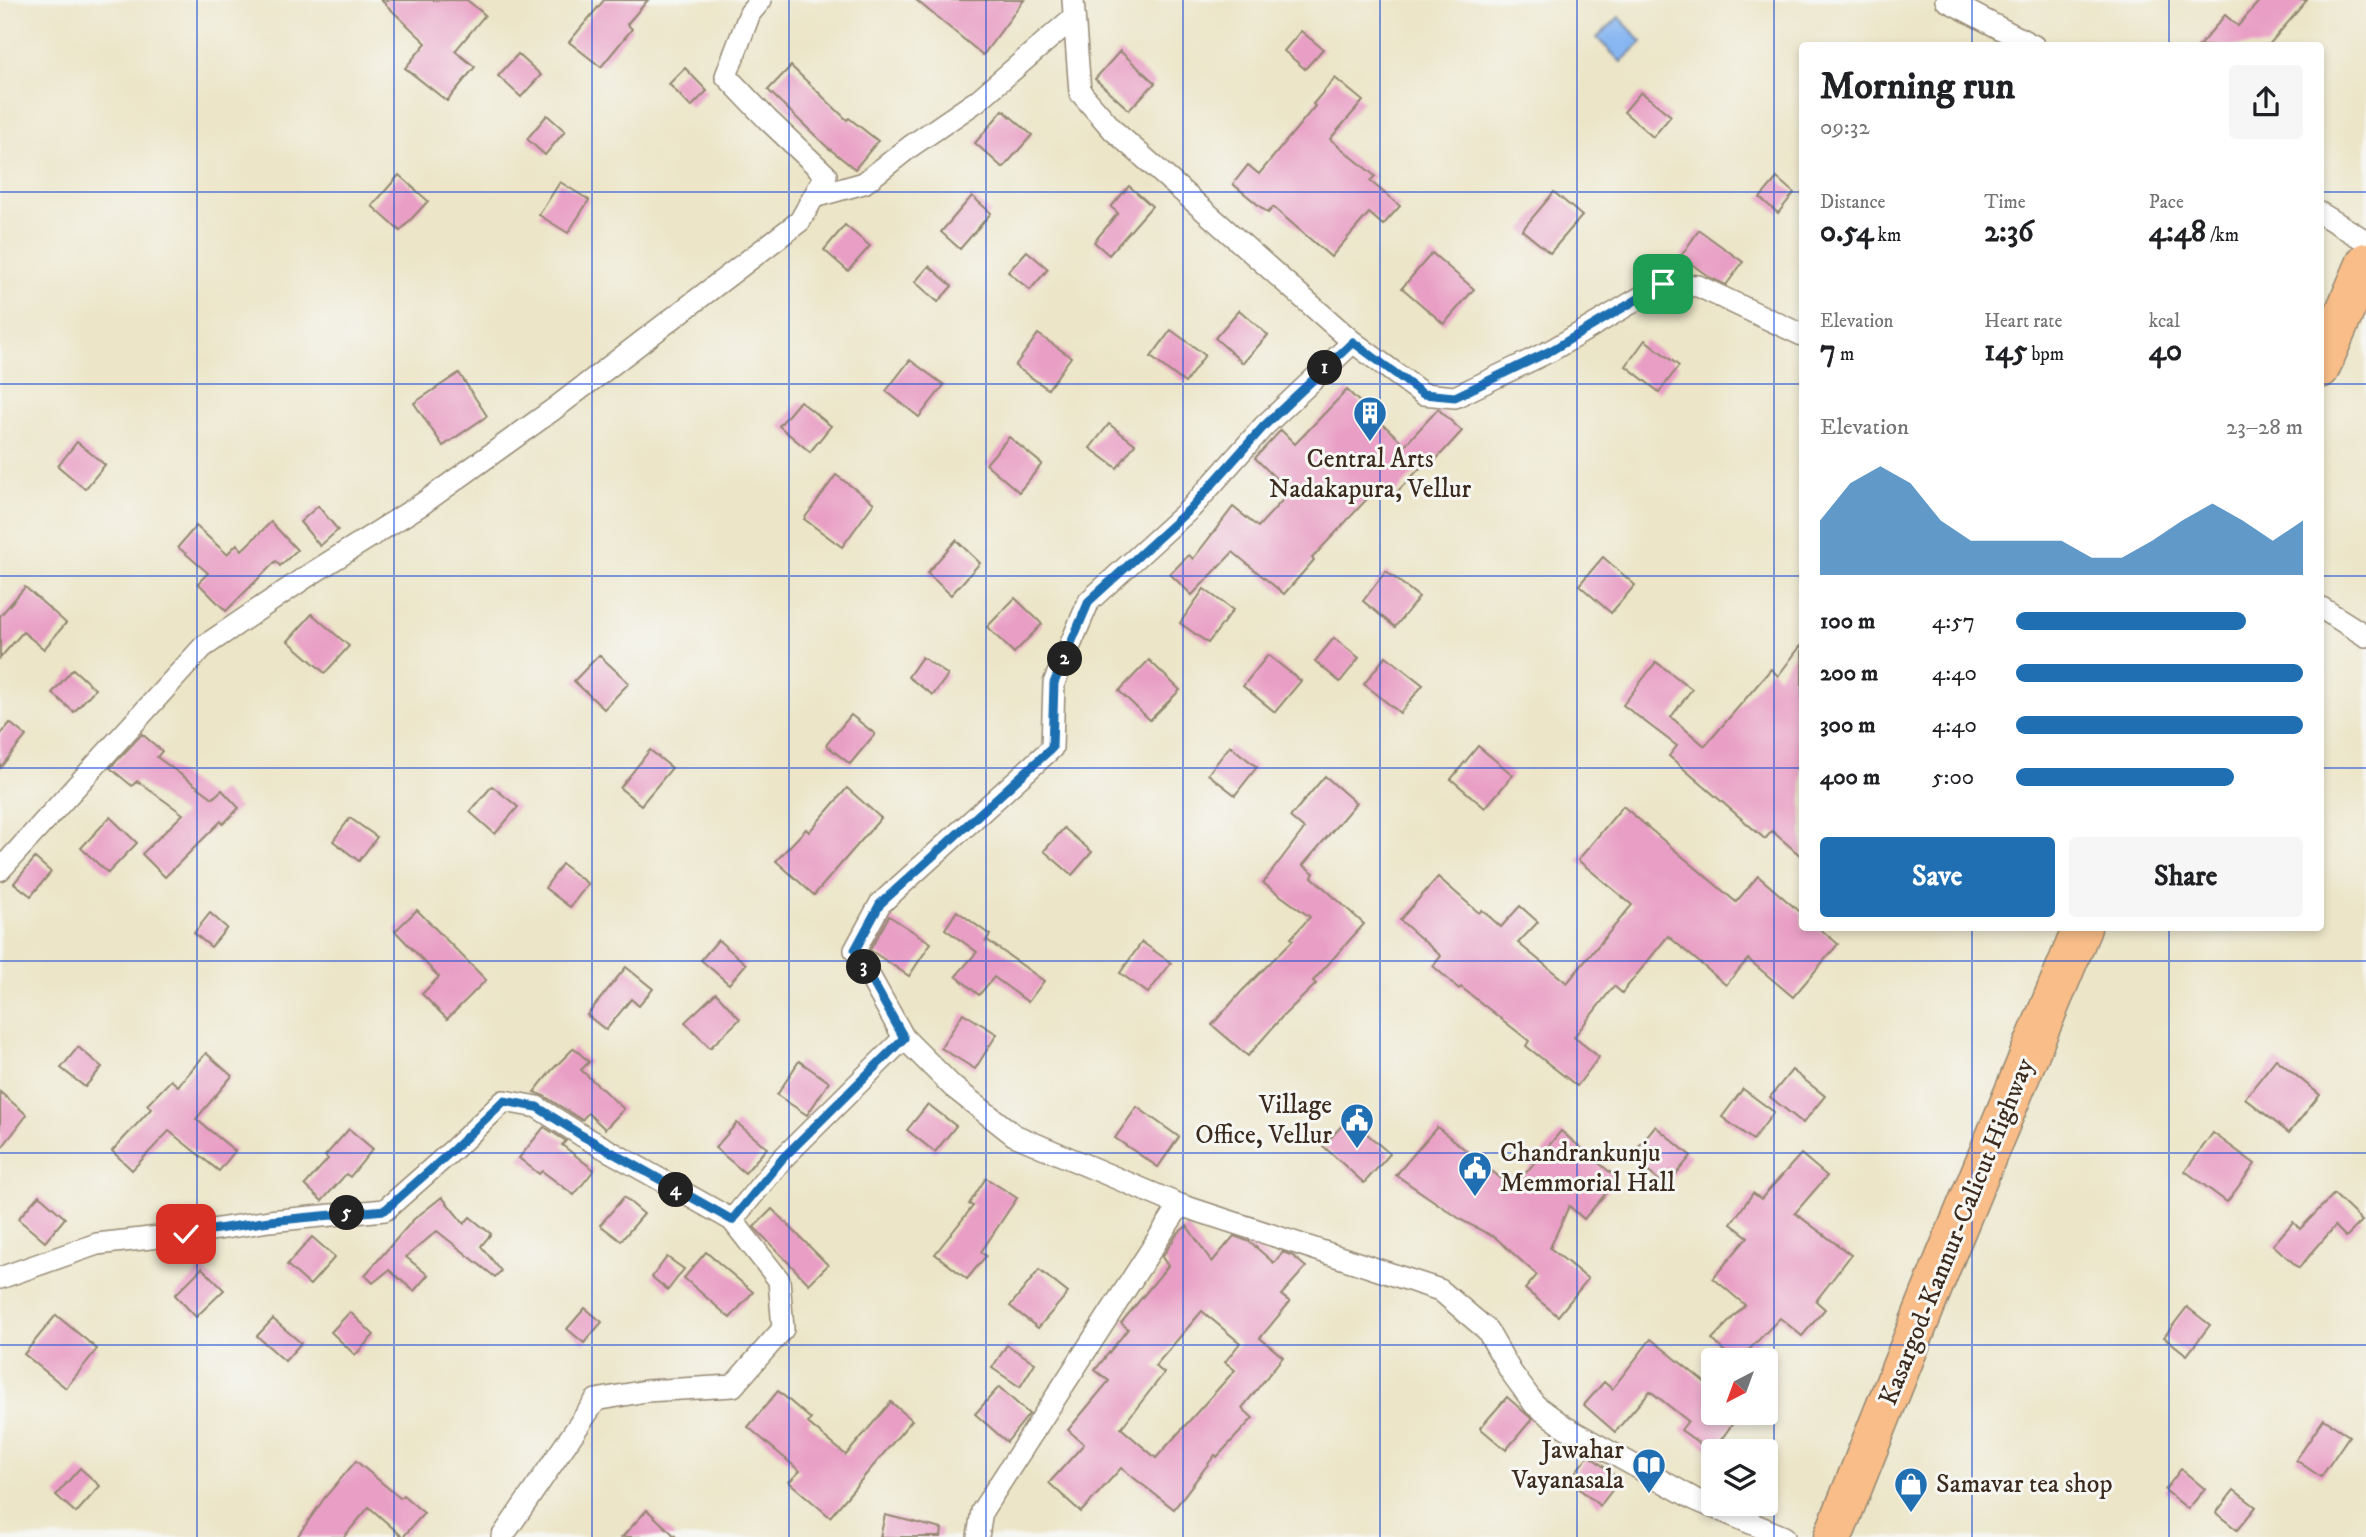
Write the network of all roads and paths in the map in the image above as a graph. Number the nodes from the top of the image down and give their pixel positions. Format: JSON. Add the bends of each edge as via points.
{"nodes":[{"id":1,"x":761,"y":0,"type":"edge"},
{"id":2,"x":1946,"y":0,"type":"edge"},
{"id":3,"x":1073,"y":9,"type":"edge"},
{"id":4,"x":2026,"y":42,"type":"edge"},
{"id":5,"x":814,"y":197,"type":"junction"},
{"id":6,"x":2324,"y":215,"type":"edge"},
{"id":7,"x":2366,"y":241,"type":"edge"},
{"id":8,"x":2366,"y":262,"type":"edge"},
{"id":9,"x":1799,"y":334,"type":"edge"},
{"id":10,"x":1353,"y":342,"type":"junction"},
{"id":11,"x":2324,"y":360,"type":"edge"},
{"id":12,"x":2324,"y":610,"type":"edge"},
{"id":13,"x":2366,"y":636,"type":"edge"},
{"id":14,"x":0,"y":870,"type":"edge"},
{"id":15,"x":2081,"y":931,"type":"edge"},
{"id":16,"x":904,"y":1038,"type":"junction"},
{"id":17,"x":1180,"y":1205,"type":"junction"},
{"id":18,"x":732,"y":1220,"type":"junction"},
{"id":19,"x":0,"y":1278,"type":"edge"},
{"id":20,"x":502,"y":1537,"type":"edge"},
{"id":21,"x":978,"y":1537,"type":"edge"},
{"id":22,"x":1784,"y":1537,"type":"edge"},
{"id":23,"x":1833,"y":1537,"type":"edge"}],
"edges":[{"from":1,"to":5,"type":"street","via":[[750,13],[726,76],[826,175]]},
{"from":2,"to":4,"type":"street"},
{"from":3,"to":5,"type":"street","via":[[977,100],[864,183]]},
{"from":3,"to":10,"type":"street","via":[[1080,92],[1114,131]]},
{"from":5,"to":14,"type":"street","via":[[800,221],[543,417],[422,504],[203,647]]},
{"from":6,"to":7,"type":"street"},
{"from":8,"to":11,"type":"highway"},
{"from":9,"to":10,"type":"street","via":[[1698,286],[1663,284],[1552,350],[1455,397],[1423,394]]},
{"from":10,"to":16,"type":"street","via":[[1264,426],[1191,508],[1089,601],[1054,683],[1052,748],[880,904],[855,950]]},
{"from":12,"to":13,"type":"street"},
{"from":15,"to":23,"type":"highway","name":"Kasargod-Kannur-Calicut Highway"},
{"from":16,"to":17,"type":"street","via":[[953,1087],[1014,1135]]},
{"from":16,"to":18,"type":"street","via":[[783,1158]]},
{"from":17,"to":21,"type":"street","via":[[982,1511]]},
{"from":17,"to":22,"type":"street","via":[[1440,1290],[1487,1330],[1535,1405],[1564,1427],[1696,1500]]},
{"from":18,"to":19,"type":"street","via":[[537,1107],[504,1101],[385,1210],[97,1244]]},
{"from":18,"to":20,"type":"street","via":[[779,1280],[783,1329],[733,1386],[646,1391],[596,1400]]}]}
